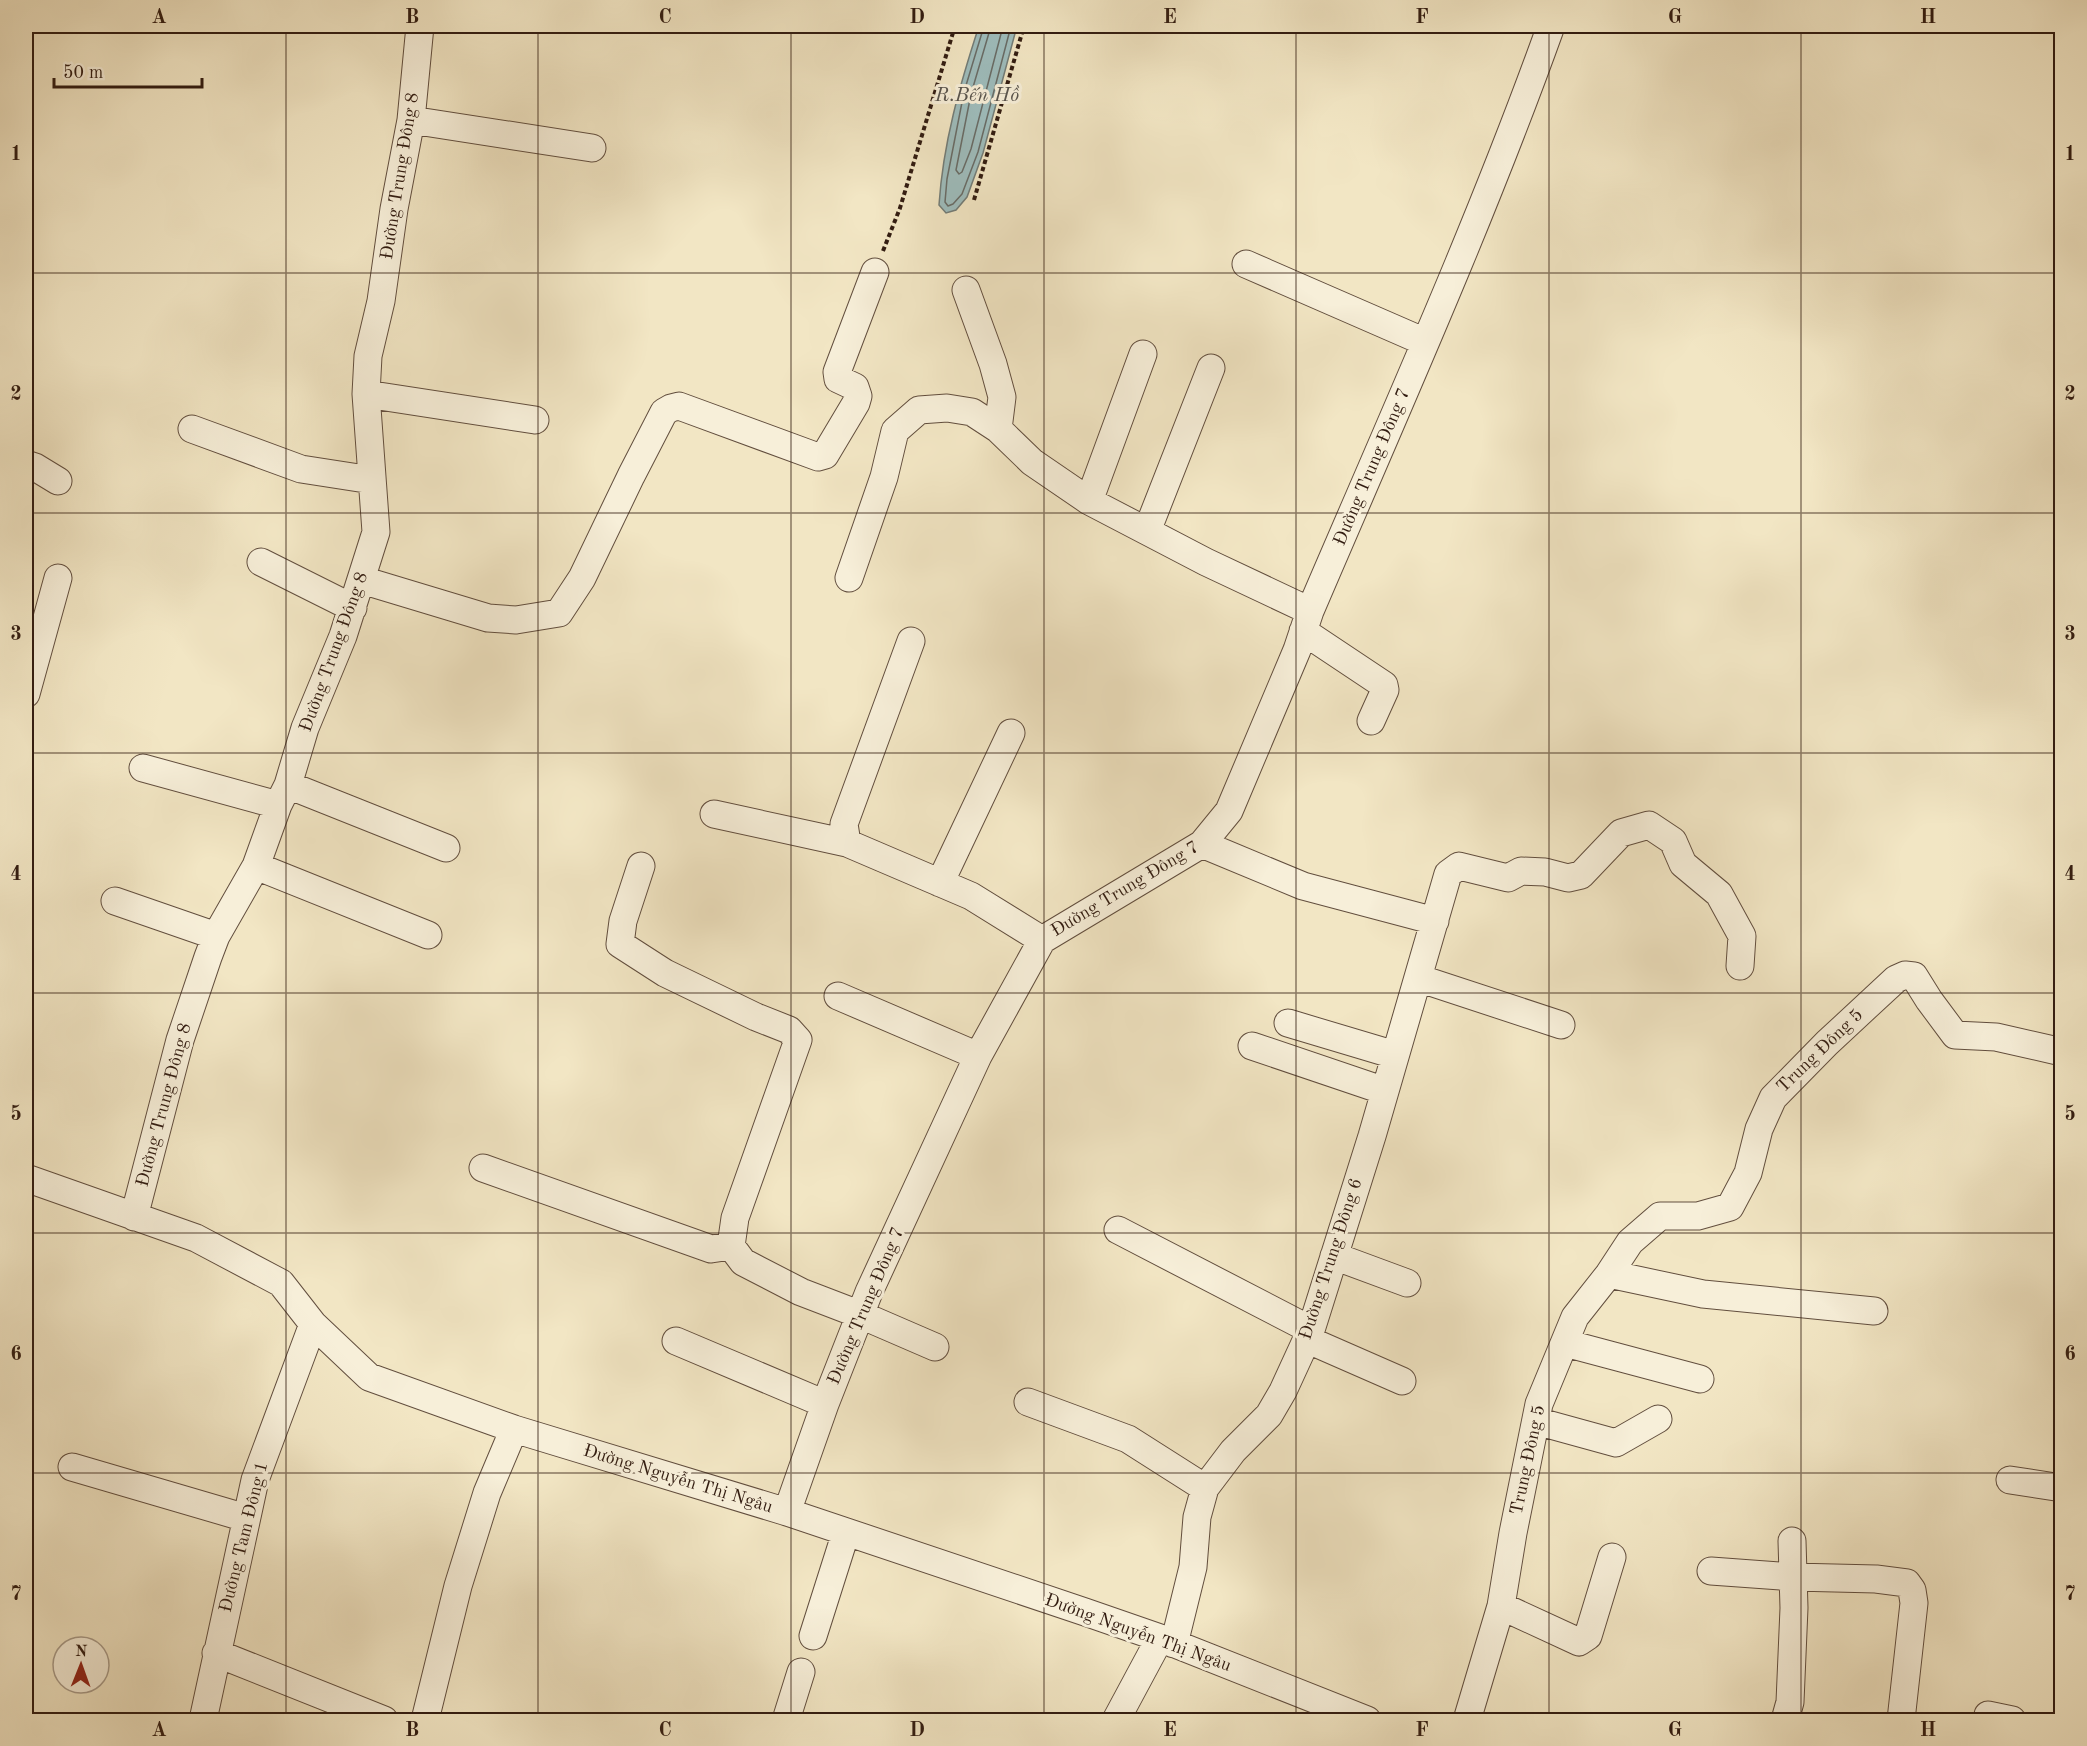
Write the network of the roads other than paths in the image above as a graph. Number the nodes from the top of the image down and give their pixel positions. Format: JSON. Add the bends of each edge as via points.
{"nodes":[{"id":1,"x":420,"y":26,"type":"edge"},
{"id":2,"x":1551,"y":26,"type":"edge"},
{"id":3,"x":411,"y":120,"type":"junction"},
{"id":4,"x":592,"y":148,"type":"dead end"},
{"id":5,"x":1246,"y":264,"type":"dead end"},
{"id":6,"x":875,"y":272,"type":"road end"},
{"id":7,"x":966,"y":290,"type":"dead end"},
{"id":8,"x":1425,"y":342,"type":"junction"},
{"id":9,"x":1143,"y":354,"type":"dead end"},
{"id":10,"x":1211,"y":368,"type":"dead end"},
{"id":11,"x":366,"y":394,"type":"junction"},
{"id":12,"x":536,"y":420,"type":"dead end"},
{"id":13,"x":192,"y":429,"type":"dead end"},
{"id":14,"x":998,"y":429,"type":"junction"},
{"id":15,"x":26,"y":464,"type":"edge"},
{"id":16,"x":372,"y":480,"type":"junction"},
{"id":17,"x":58,"y":481,"type":"dead end"},
{"id":18,"x":1089,"y":501,"type":"junction"},
{"id":19,"x":1147,"y":531,"type":"junction"},
{"id":20,"x":261,"y":562,"type":"dead end"},
{"id":21,"x":58,"y":578,"type":"dead end"},
{"id":22,"x":849,"y":578,"type":"dead end"},
{"id":23,"x":362,"y":580,"type":"junction"},
{"id":24,"x":353,"y":608,"type":"junction"},
{"id":25,"x":1307,"y":621,"type":"junction"},
{"id":26,"x":910,"y":641,"type":"dead end"},
{"id":27,"x":26,"y":694,"type":"edge"},
{"id":28,"x":1371,"y":721,"type":"dead end"},
{"id":29,"x":1011,"y":733,"type":"dead end"},
{"id":30,"x":143,"y":768,"type":"dead end"},
{"id":31,"x":283,"y":795,"type":"junction"},
{"id":32,"x":714,"y":813,"type":"dead end"},
{"id":33,"x":848,"y":843,"type":"junction"},
{"id":34,"x":1202,"y":844,"type":"junction"},
{"id":35,"x":446,"y":848,"type":"dead end"},
{"id":36,"x":256,"y":866,"type":"junction"},
{"id":37,"x":641,"y":866,"type":"dead end"},
{"id":38,"x":940,"y":883,"type":"junction"},
{"id":39,"x":115,"y":901,"type":"dead end"},
{"id":40,"x":1435,"y":921,"type":"junction"},
{"id":41,"x":428,"y":934,"type":"dead end"},
{"id":42,"x":216,"y":936,"type":"junction"},
{"id":43,"x":1042,"y":940,"type":"junction"},
{"id":44,"x":1740,"y":966,"type":"dead end"},
{"id":45,"x":1418,"y":978,"type":"junction"},
{"id":46,"x":838,"y":996,"type":"dead end"},
{"id":47,"x":1288,"y":1023,"type":"dead end"},
{"id":48,"x":1561,"y":1025,"type":"dead end"},
{"id":49,"x":1252,"y":1046,"type":"dead end"},
{"id":50,"x":2061,"y":1052,"type":"edge"},
{"id":51,"x":1395,"y":1055,"type":"junction"},
{"id":52,"x":978,"y":1056,"type":"junction"},
{"id":53,"x":1385,"y":1091,"type":"junction"},
{"id":54,"x":483,"y":1168,"type":"dead end"},
{"id":55,"x":26,"y":1178,"type":"edge"},
{"id":56,"x":134,"y":1217,"type":"junction"},
{"id":57,"x":1118,"y":1230,"type":"dead end"},
{"id":58,"x":731,"y":1246,"type":"junction"},
{"id":59,"x":1334,"y":1256,"type":"junction"},
{"id":60,"x":1610,"y":1274,"type":"junction"},
{"id":61,"x":1407,"y":1283,"type":"dead end"},
{"id":62,"x":1874,"y":1311,"type":"dead end"},
{"id":63,"x":861,"y":1315,"type":"junction"},
{"id":64,"x":314,"y":1323,"type":"junction"},
{"id":65,"x":1309,"y":1335,"type":"junction"},
{"id":66,"x":676,"y":1341,"type":"dead end"},
{"id":67,"x":1565,"y":1343,"type":"junction"},
{"id":68,"x":935,"y":1347,"type":"dead end"},
{"id":69,"x":1700,"y":1379,"type":"dead end"},
{"id":70,"x":1402,"y":1381,"type":"dead end"},
{"id":71,"x":1028,"y":1402,"type":"dead end"},
{"id":72,"x":825,"y":1404,"type":"junction"},
{"id":73,"x":1658,"y":1419,"type":"dead end"},
{"id":74,"x":1536,"y":1420,"type":"junction"},
{"id":75,"x":514,"y":1429,"type":"junction"},
{"id":76,"x":72,"y":1467,"type":"dead end"},
{"id":77,"x":2010,"y":1480,"type":"dead end"},
{"id":78,"x":1205,"y":1488,"type":"junction"},
{"id":79,"x":2061,"y":1488,"type":"edge"},
{"id":80,"x":787,"y":1512,"type":"junction"},
{"id":81,"x":246,"y":1518,"type":"junction"},
{"id":82,"x":846,"y":1532,"type":"junction"},
{"id":83,"x":1792,"y":1541,"type":"dead end"},
{"id":84,"x":1612,"y":1557,"type":"dead end"},
{"id":85,"x":1711,"y":1571,"type":"dead end"},
{"id":86,"x":1793,"y":1577,"type":"junction"},
{"id":87,"x":1501,"y":1606,"type":"junction"},
{"id":88,"x":813,"y":1636,"type":"dead end"},
{"id":89,"x":1167,"y":1641,"type":"junction"},
{"id":90,"x":216,"y":1653,"type":"junction"},
{"id":91,"x":801,"y":1672,"type":"dead end"},
{"id":92,"x":203,"y":1720,"type":"edge"},
{"id":93,"x":384,"y":1720,"type":"edge"},
{"id":94,"x":425,"y":1720,"type":"edge"},
{"id":95,"x":786,"y":1720,"type":"edge"},
{"id":96,"x":1116,"y":1720,"type":"edge"},
{"id":97,"x":1367,"y":1720,"type":"edge"},
{"id":98,"x":1467,"y":1720,"type":"edge"},
{"id":99,"x":1785,"y":1720,"type":"edge"},
{"id":100,"x":1901,"y":1720,"type":"edge"}],
"edges":[{"from":1,"to":3,"type":"street","name":"Đường Trung Đông 8"},
{"from":2,"to":8,"type":"street","name":"Đường Trung Đông 7"},
{"from":3,"to":4,"type":"street"},
{"from":3,"to":11,"type":"street","name":"Đường Trung Đông 8","via":[[368,356]]},
{"from":5,"to":8,"type":"street"},
{"from":6,"to":23,"type":"street","via":[[837,372],[838,379],[855,387],[858,396],[825,455],[818,457],[680,406],[671,408],[664,412],[582,578],[559,613],[516,620],[488,618]]},
{"from":7,"to":14,"type":"street","via":[[1002,397]]},
{"from":8,"to":25,"type":"street","name":"Đường Trung Đông 7"},
{"from":9,"to":18,"type":"street"},
{"from":10,"to":19,"type":"street"},
{"from":11,"to":12,"type":"street"},
{"from":11,"to":16,"type":"street","name":"Đường Trung Đông 8"},
{"from":13,"to":16,"type":"street","via":[[301,469]]},
{"from":14,"to":18,"type":"street","via":[[1032,462]]},
{"from":14,"to":22,"type":"street","via":[[972,412],[947,408],[919,410],[895,431],[884,477]]},
{"from":15,"to":17,"type":"street"},
{"from":16,"to":23,"type":"street","name":"Đường Trung Đông 8","via":[[376,532]]},
{"from":18,"to":19,"type":"street"},
{"from":19,"to":25,"type":"street"},
{"from":20,"to":24,"type":"street"},
{"from":21,"to":27,"type":"street"},
{"from":23,"to":24,"type":"street","name":"Đường Trung Đông 8"},
{"from":24,"to":31,"type":"street","name":"Đường Trung Đông 8"},
{"from":25,"to":28,"type":"street","via":[[1384,685]]},
{"from":25,"to":34,"type":"street","name":"Đường Trung Đông 7","via":[[1229,811]]},
{"from":26,"to":33,"type":"street","via":[[844,824]]},
{"from":29,"to":38,"type":"street"},
{"from":30,"to":31,"type":"street"},
{"from":31,"to":35,"type":"street"},
{"from":31,"to":36,"type":"street","name":"Đường Trung Đông 8"},
{"from":32,"to":33,"type":"street"},
{"from":33,"to":38,"type":"street"},
{"from":34,"to":40,"type":"street","via":[[1303,886]]},
{"from":34,"to":43,"type":"street","name":"Đường Trung Đông 7"},
{"from":36,"to":41,"type":"street"},
{"from":36,"to":42,"type":"street","name":"Đường Trung Đông 8"},
{"from":37,"to":58,"type":"street","via":[[623,921],[620,945],[665,973],[789,1030],[798,1040],[735,1218]]},
{"from":38,"to":43,"type":"street","via":[[971,896]]},
{"from":39,"to":42,"type":"street"},
{"from":40,"to":44,"type":"street","name":"Đường Trung Đông 6","via":[[1448,874],[1460,866],[1508,878],[1521,871],[1568,878],[1581,875],[1621,833],[1648,825],[1673,842],[1683,864],[1719,894],[1742,936]]},
{"from":40,"to":45,"type":"street","name":"Đường Trung Đông 6"},
{"from":42,"to":56,"type":"street","name":"Đường Trung Đông 8","via":[[180,1040]]},
{"from":43,"to":52,"type":"street","name":"Đường Trung Đông 7"},
{"from":45,"to":48,"type":"street"},
{"from":45,"to":51,"type":"street","name":"Đường Trung Đông 6"},
{"from":46,"to":52,"type":"street"},
{"from":47,"to":51,"type":"street"},
{"from":49,"to":53,"type":"street"},
{"from":50,"to":60,"type":"street","name":"Trung Đông 5","via":[[1996,1037],[1955,1035],[1914,976],[1896,979],[1773,1098],[1759,1129],[1748,1173],[1730,1207],[1698,1216],[1660,1216],[1630,1242]]},
{"from":51,"to":53,"type":"street","name":"Đường Trung Đông 6"},
{"from":52,"to":63,"type":"street","name":"Đường Trung Đông 7"},
{"from":53,"to":59,"type":"street","name":"Đường Trung Đông 6"},
{"from":54,"to":58,"type":"street","via":[[711,1248]]},
{"from":55,"to":56,"type":"street","name":"Đường Nguyễn Thị Ngâu"},
{"from":56,"to":64,"type":"street","name":"Đường Nguyễn Thị Ngâu","via":[[196,1238],[281,1283]]},
{"from":57,"to":65,"type":"street"},
{"from":58,"to":63,"type":"street","via":[[742,1262],[801,1292]]},
{"from":59,"to":61,"type":"street"},
{"from":59,"to":65,"type":"street","name":"Đường Trung Đông 6"},
{"from":60,"to":62,"type":"street","via":[[1703,1294]]},
{"from":60,"to":67,"type":"street","name":"Trung Đông 5","via":[[1575,1317]]},
{"from":63,"to":68,"type":"street"},
{"from":63,"to":72,"type":"street","name":"Đường Trung Đông 7"},
{"from":64,"to":75,"type":"street","name":"Đường Nguyễn Thị Ngâu","via":[[369,1377]]},
{"from":64,"to":81,"type":"street","name":"Đường Tam Đông 1","via":[[255,1480]]},
{"from":65,"to":70,"type":"street"},
{"from":65,"to":78,"type":"street","name":"Đường Trung Đông 6","via":[[1269,1415],[1233,1451]]},
{"from":66,"to":72,"type":"street"},
{"from":67,"to":69,"type":"street"},
{"from":67,"to":74,"type":"street","name":"Trung Đông 5"},
{"from":71,"to":78,"type":"street","via":[[1128,1439]]},
{"from":72,"to":80,"type":"street","name":"Đường Trung Đông 7"},
{"from":73,"to":74,"type":"street","via":[[1616,1443]]},
{"from":74,"to":87,"type":"street","name":"Trung Đông 5"},
{"from":75,"to":80,"type":"street","name":"Đường Nguyễn Thị Ngâu"},
{"from":75,"to":94,"type":"street","via":[[487,1493],[458,1586]]},
{"from":76,"to":81,"type":"street"},
{"from":77,"to":79,"type":"street"},
{"from":78,"to":89,"type":"street","name":"Đường Trung Đông 6","via":[[1197,1517],[1193,1567]]},
{"from":80,"to":82,"type":"street","name":"Đường Nguyễn Thị Ngâu"},
{"from":81,"to":90,"type":"street","name":"Đường Tam Đông 1"},
{"from":82,"to":88,"type":"street"},
{"from":82,"to":89,"type":"street","name":"Đường Nguyễn Thị Ngâu"},
{"from":83,"to":86,"type":"street"},
{"from":84,"to":87,"type":"street","via":[[1588,1636],[1579,1642]]},
{"from":85,"to":86,"type":"street"},
{"from":86,"to":99,"type":"street","via":[[1790,1702]]},
{"from":86,"to":100,"type":"street","via":[[1907,1583],[1914,1603]]},
{"from":87,"to":98,"type":"street","name":"Trung Đông 5"},
{"from":89,"to":96,"type":"street","name":"Đường Trung Đông 6"},
{"from":89,"to":97,"type":"street","name":"Đường Nguyễn Thị Ngâu"},
{"from":90,"to":92,"type":"street","name":"Đường Tam Đông 1"},
{"from":90,"to":93,"type":"street"},
{"from":91,"to":95,"type":"street"}]}
